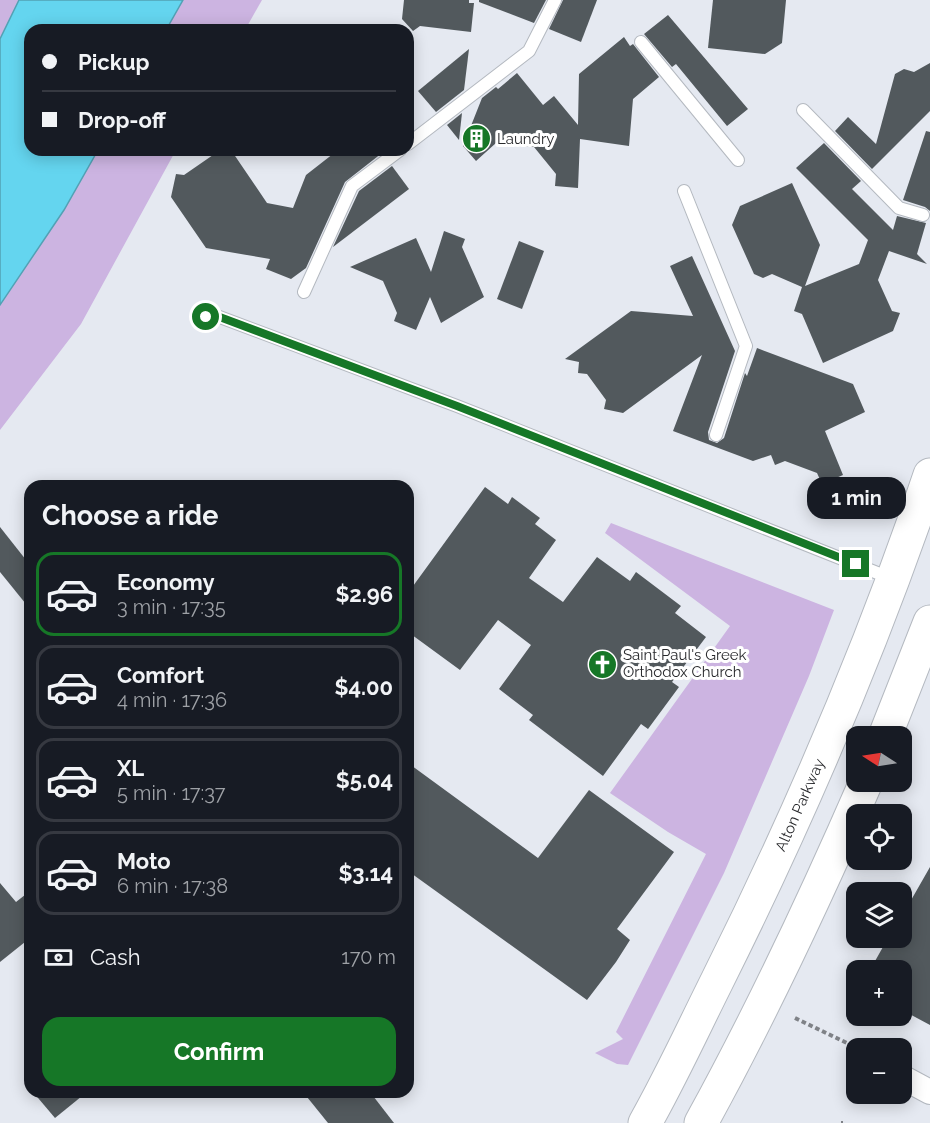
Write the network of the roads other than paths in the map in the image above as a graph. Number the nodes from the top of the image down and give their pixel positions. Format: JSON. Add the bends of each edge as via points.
{"nodes":[{"id":1,"x":555,"y":0,"type":"edge"},
{"id":2,"x":641,"y":42,"type":"dead end"},
{"id":3,"x":803,"y":110,"type":"dead end"},
{"id":4,"x":414,"y":139,"type":"edge"},
{"id":5,"x":392,"y":156,"type":"edge"},
{"id":6,"x":738,"y":160,"type":"dead end"},
{"id":7,"x":684,"y":191,"type":"dead end"},
{"id":8,"x":923,"y":215,"type":"dead end"},
{"id":9,"x":304,"y":292,"type":"dead end"},
{"id":10,"x":206,"y":317,"type":"dead end"},
{"id":11,"x":716,"y":435,"type":"dead end"},
{"id":12,"x":930,"y":475,"type":"edge"},
{"id":13,"x":893,"y":579,"type":"junction"},
{"id":14,"x":930,"y":622,"type":"edge"},
{"id":15,"x":889,"y":726,"type":"edge"},
{"id":16,"x":862,"y":792,"type":"edge"},
{"id":17,"x":912,"y":1082,"type":"edge"},
{"id":18,"x":930,"y":1092,"type":"edge"},
{"id":19,"x":645,"y":1123,"type":"edge"},
{"id":20,"x":701,"y":1123,"type":"edge"}],
"edges":[{"from":1,"to":4,"type":"lane","via":[[529,51]]},
{"from":2,"to":6,"type":"lane"},
{"from":3,"to":8,"type":"lane","via":[[899,208]]},
{"from":5,"to":9,"type":"lane","via":[[352,186]]},
{"from":7,"to":11,"type":"lane","via":[[746,346]]},
{"from":10,"to":13,"type":"lane","via":[[217,316],[457,406]]},
{"from":12,"to":13,"type":"main road","name":"Alton Parkway"},
{"from":13,"to":19,"type":"main road","name":"Alton Parkway","via":[[826,747],[774,863]]},
{"from":14,"to":15,"type":"main road"},
{"from":16,"to":20,"type":"main road","via":[[759,1012]]},
{"from":17,"to":18,"type":"street"}]}
